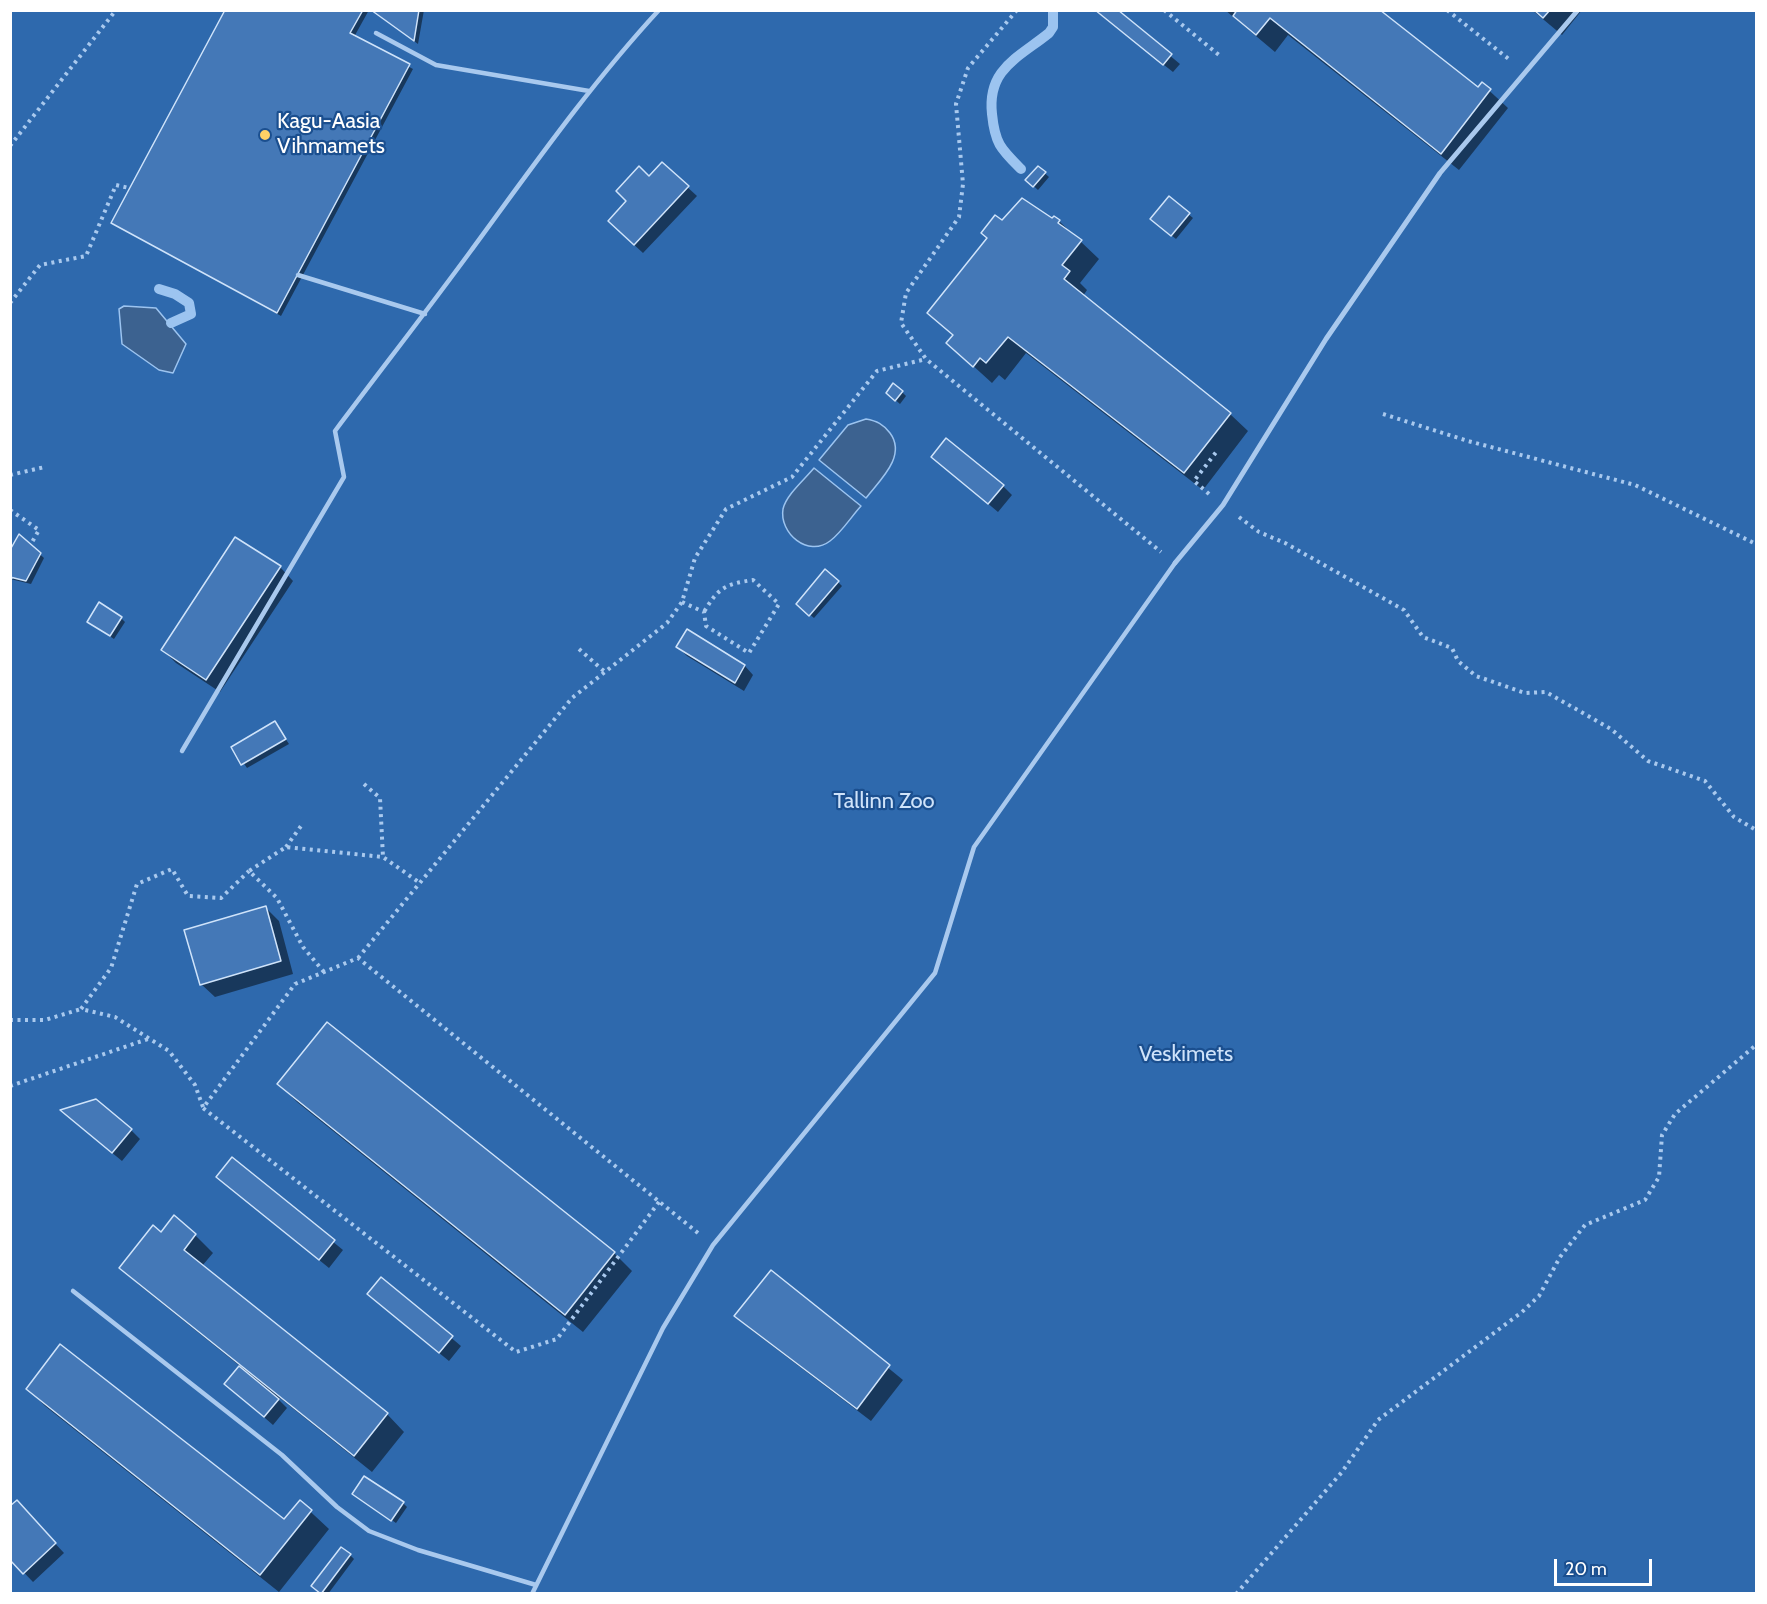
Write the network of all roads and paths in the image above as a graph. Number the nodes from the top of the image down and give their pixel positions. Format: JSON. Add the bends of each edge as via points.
{"nodes":[{"id":1,"x":116,"y":10,"type":"edge"},
{"id":2,"x":659,"y":10,"type":"edge"},
{"id":3,"x":1017,"y":10,"type":"edge"},
{"id":4,"x":1164,"y":10,"type":"edge"},
{"id":5,"x":1447,"y":10,"type":"edge"},
{"id":6,"x":1578,"y":10,"type":"edge"},
{"id":7,"x":376,"y":33,"type":"dead end"},
{"id":8,"x":1219,"y":55,"type":"dead end"},
{"id":9,"x":1525,"y":71,"type":"junction"},
{"id":10,"x":589,"y":91,"type":"junction"},
{"id":11,"x":10,"y":146,"type":"edge"},
{"id":12,"x":129,"y":188,"type":"dead end"},
{"id":13,"x":298,"y":275,"type":"dead end"},
{"id":14,"x":10,"y":303,"type":"edge"},
{"id":15,"x":425,"y":314,"type":"junction"},
{"id":16,"x":926,"y":359,"type":"junction"},
{"id":17,"x":1383,"y":414,"type":"dead end"},
{"id":18,"x":1216,"y":451,"type":"dead end"},
{"id":19,"x":45,"y":467,"type":"dead end"},
{"id":20,"x":10,"y":475,"type":"edge"},
{"id":21,"x":1223,"y":504,"type":"junction"},
{"id":22,"x":10,"y":510,"type":"edge"},
{"id":23,"x":1231,"y":511,"type":"dead end"},
{"id":24,"x":31,"y":544,"type":"dead end"},
{"id":25,"x":1756,"y":544,"type":"edge"},
{"id":26,"x":1175,"y":563,"type":"junction"},
{"id":27,"x":682,"y":602,"type":"junction"},
{"id":28,"x":704,"y":612,"type":"junction"},
{"id":29,"x":579,"y":649,"type":"dead end"},
{"id":30,"x":605,"y":672,"type":"junction"},
{"id":31,"x":182,"y":751,"type":"dead end"},
{"id":32,"x":364,"y":784,"type":"dead end"},
{"id":33,"x":301,"y":826,"type":"dead end"},
{"id":34,"x":1756,"y":830,"type":"edge"},
{"id":35,"x":286,"y":847,"type":"junction"},
{"id":36,"x":383,"y":857,"type":"junction"},
{"id":37,"x":249,"y":871,"type":"junction"},
{"id":38,"x":420,"y":883,"type":"junction"},
{"id":39,"x":358,"y":958,"type":"junction"},
{"id":40,"x":324,"y":972,"type":"junction"},
{"id":41,"x":81,"y":1009,"type":"junction"},
{"id":42,"x":10,"y":1020,"type":"edge"},
{"id":43,"x":148,"y":1039,"type":"junction"},
{"id":44,"x":1756,"y":1045,"type":"edge"},
{"id":45,"x":10,"y":1086,"type":"edge"},
{"id":46,"x":203,"y":1108,"type":"junction"},
{"id":47,"x":659,"y":1202,"type":"junction"},
{"id":48,"x":713,"y":1245,"type":"junction"},
{"id":49,"x":73,"y":1291,"type":"dead end"},
{"id":50,"x":536,"y":1585,"type":"junction"},
{"id":51,"x":532,"y":1593,"type":"edge"},
{"id":52,"x":1236,"y":1593,"type":"edge"}],
"edges":[{"from":1,"to":11,"type":"path"},
{"from":2,"to":10,"type":"lane"},
{"from":3,"to":16,"type":"path","via":[[968,68],[956,104],[963,184],[959,218],[906,292],[901,323]]},
{"from":4,"to":8,"type":"path"},
{"from":5,"to":9,"type":"path"},
{"from":6,"to":9,"type":"street"},
{"from":7,"to":10,"type":"lane","via":[[436,65]]},
{"from":9,"to":21,"type":"street","via":[[1440,173],[1326,339]]},
{"from":10,"to":15,"type":"lane"},
{"from":12,"to":14,"type":"path","via":[[116,185],[86,256],[40,265]]},
{"from":13,"to":15,"type":"lane"},
{"from":15,"to":31,"type":"lane","via":[[335,431],[344,477]]},
{"from":16,"to":26,"type":"path"},
{"from":16,"to":27,"type":"path","via":[[877,371],[792,477],[726,509],[694,558]]},
{"from":17,"to":25,"type":"path","via":[[1635,485]]},
{"from":18,"to":21,"type":"path","via":[[1194,481]]},
{"from":19,"to":20,"type":"path"},
{"from":21,"to":26,"type":"street"},
{"from":22,"to":24,"type":"path","via":[[39,530]]},
{"from":23,"to":34,"type":"path","via":[[1259,532],[1404,610],[1423,637],[1452,648],[1458,661],[1476,676],[1525,693],[1546,692],[1611,729],[1648,761],[1705,781],[1734,817]]},
{"from":26,"to":48,"type":"lane","via":[[974,847],[935,973]]},
{"from":27,"to":28,"type":"path"},
{"from":27,"to":30,"type":"path","via":[[667,623]]},
{"from":28,"to":28,"type":"path","via":[[706,626],[749,652],[779,604],[753,580],[734,583],[716,592]]},
{"from":29,"to":30,"type":"path"},
{"from":30,"to":38,"type":"path","via":[[572,699]]},
{"from":32,"to":36,"type":"path","via":[[380,798]]},
{"from":33,"to":35,"type":"path"},
{"from":35,"to":36,"type":"path"},
{"from":35,"to":37,"type":"path"},
{"from":36,"to":38,"type":"path"},
{"from":37,"to":40,"type":"path","via":[[277,898],[303,947]]},
{"from":37,"to":41,"type":"path","via":[[221,898],[188,896],[172,869],[137,884],[111,968]]},
{"from":38,"to":39,"type":"path"},
{"from":39,"to":40,"type":"path"},
{"from":39,"to":47,"type":"path"},
{"from":40,"to":46,"type":"path","via":[[295,984]]},
{"from":41,"to":42,"type":"path","via":[[45,1020]]},
{"from":41,"to":43,"type":"path","via":[[115,1017]]},
{"from":43,"to":45,"type":"path"},
{"from":43,"to":46,"type":"path","via":[[170,1051],[195,1085]]},
{"from":44,"to":52,"type":"path","via":[[1675,1114],[1662,1135],[1659,1177],[1645,1200],[1585,1225],[1560,1257],[1539,1296],[1378,1420],[1342,1472]]},
{"from":46,"to":47,"type":"path","via":[[516,1352],[557,1339]]},
{"from":47,"to":48,"type":"path"},
{"from":48,"to":50,"type":"lane","via":[[663,1328]]},
{"from":49,"to":50,"type":"lane","via":[[282,1455],[369,1531],[418,1550]]},
{"from":50,"to":51,"type":"lane"}]}
